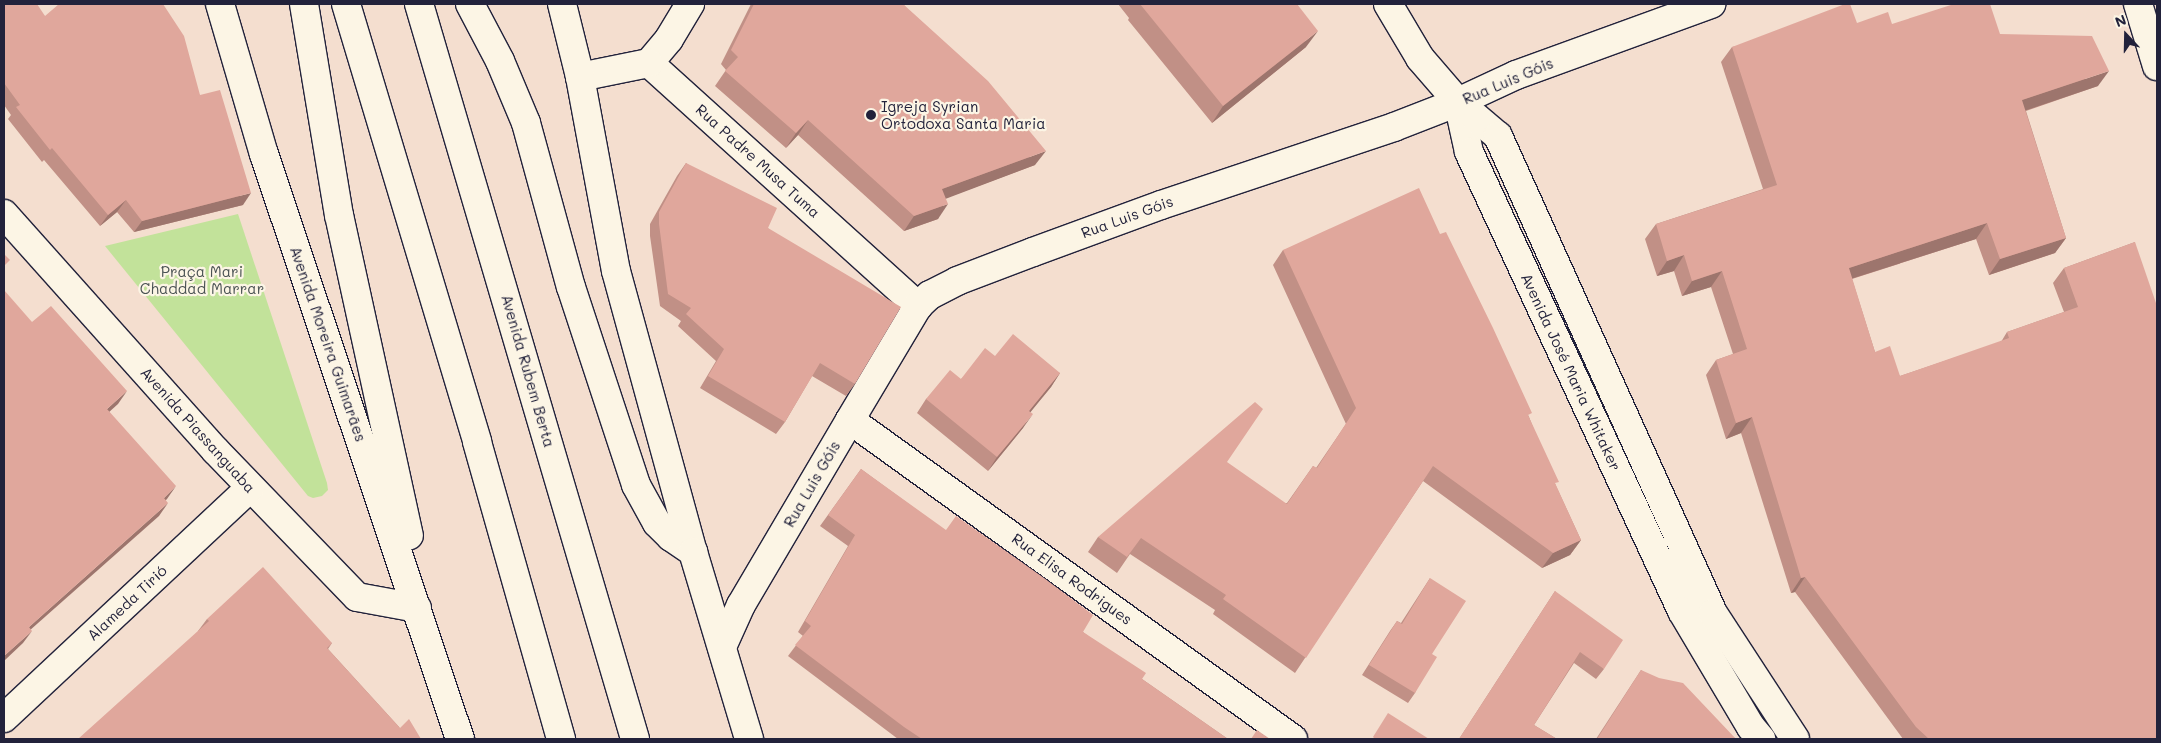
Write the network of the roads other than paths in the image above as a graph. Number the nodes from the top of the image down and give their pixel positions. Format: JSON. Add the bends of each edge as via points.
{"nodes":[{"id":1,"x":220,"y":4,"type":"edge"},
{"id":2,"x":304,"y":4,"type":"edge"},
{"id":3,"x":346,"y":4,"type":"edge"},
{"id":4,"x":419,"y":4,"type":"edge"},
{"id":5,"x":470,"y":4,"type":"edge"},
{"id":6,"x":562,"y":4,"type":"edge"},
{"id":7,"x":690,"y":4,"type":"edge"},
{"id":8,"x":1388,"y":4,"type":"edge"},
{"id":9,"x":1711,"y":4,"type":"edge"},
{"id":10,"x":2138,"y":4,"type":"edge"},
{"id":11,"x":1649,"y":15,"type":"edge"},
{"id":12,"x":649,"y":63,"type":"junction"},
{"id":13,"x":2157,"y":66,"type":"edge"},
{"id":14,"x":580,"y":77,"type":"junction"},
{"id":15,"x":1458,"y":102,"type":"junction"},
{"id":16,"x":4,"y":214,"type":"edge"},
{"id":17,"x":918,"y":306,"type":"junction"},
{"id":18,"x":850,"y":420,"type":"junction"},
{"id":19,"x":250,"y":488,"type":"junction"},
{"id":20,"x":693,"y":552,"type":"junction"},
{"id":21,"x":417,"y":608,"type":"junction"},
{"id":22,"x":722,"y":648,"type":"junction"},
{"id":23,"x":441,"y":682,"type":"junction"},
{"id":24,"x":4,"y":718,"type":"edge"},
{"id":25,"x":460,"y":739,"type":"edge"},
{"id":26,"x":561,"y":739,"type":"edge"},
{"id":27,"x":636,"y":739,"type":"edge"},
{"id":28,"x":749,"y":739,"type":"edge"},
{"id":29,"x":1293,"y":739,"type":"edge"},
{"id":30,"x":1761,"y":739,"type":"edge"},
{"id":31,"x":1795,"y":739,"type":"edge"}],
"edges":[{"from":1,"to":21,"type":"main road","name":"Avenida Moreira Guimarães","via":[[264,154]]},
{"from":2,"to":23,"type":"main road","via":[[339,215],[408,532],[430,614]]},
{"from":3,"to":26,"type":"main road","via":[[474,432]]},
{"from":4,"to":27,"type":"main road","name":"Avenida Rubem Berta"},
{"from":5,"to":20,"type":"main road","via":[[500,61],[526,123],[571,287],[636,484],[657,523]]},
{"from":6,"to":14,"type":"main road"},
{"from":7,"to":12,"type":"main road","via":[[669,39]]},
{"from":8,"to":15,"type":"main road","name":"Avenida José Maria Whitaker","via":[[1420,58]]},
{"from":9,"to":11,"type":"main road","name":"Rua Luis Góis"},
{"from":10,"to":13,"type":"main road"},
{"from":11,"to":15,"type":"main road","name":"Rua Luis Góis"},
{"from":12,"to":14,"type":"main road"},
{"from":12,"to":17,"type":"main road","name":"Rua Padre Musa Tuma"},
{"from":14,"to":20,"type":"main road","via":[[616,271]]},
{"from":15,"to":17,"type":"main road","name":"Rua Luis Góis","via":[[1033,252],[957,282],[930,295]]},
{"from":15,"to":30,"type":"main road","name":"Avenida José Maria Whitaker","via":[[1469,152],[1678,603]]},
{"from":15,"to":31,"type":"main road","via":[[1498,136],[1713,613]]},
{"from":16,"to":19,"type":"main road","name":"Avenida Piassanguaba"},
{"from":17,"to":18,"type":"main road","name":"Rua Luis Góis"},
{"from":18,"to":22,"type":"main road","name":"Rua Luis Góis","via":[[741,605]]},
{"from":18,"to":29,"type":"main road","name":"Rua Elisa Rodrigues"},
{"from":19,"to":21,"type":"main road","name":"Avenida Piassanguaba","via":[[357,597]]},
{"from":19,"to":24,"type":"main road","name":"Alameda Tirió"},
{"from":20,"to":22,"type":"main road"},
{"from":21,"to":23,"type":"main road","name":"Avenida Moreira Guimarães"},
{"from":22,"to":28,"type":"main road"},
{"from":23,"to":25,"type":"main road"}]}
